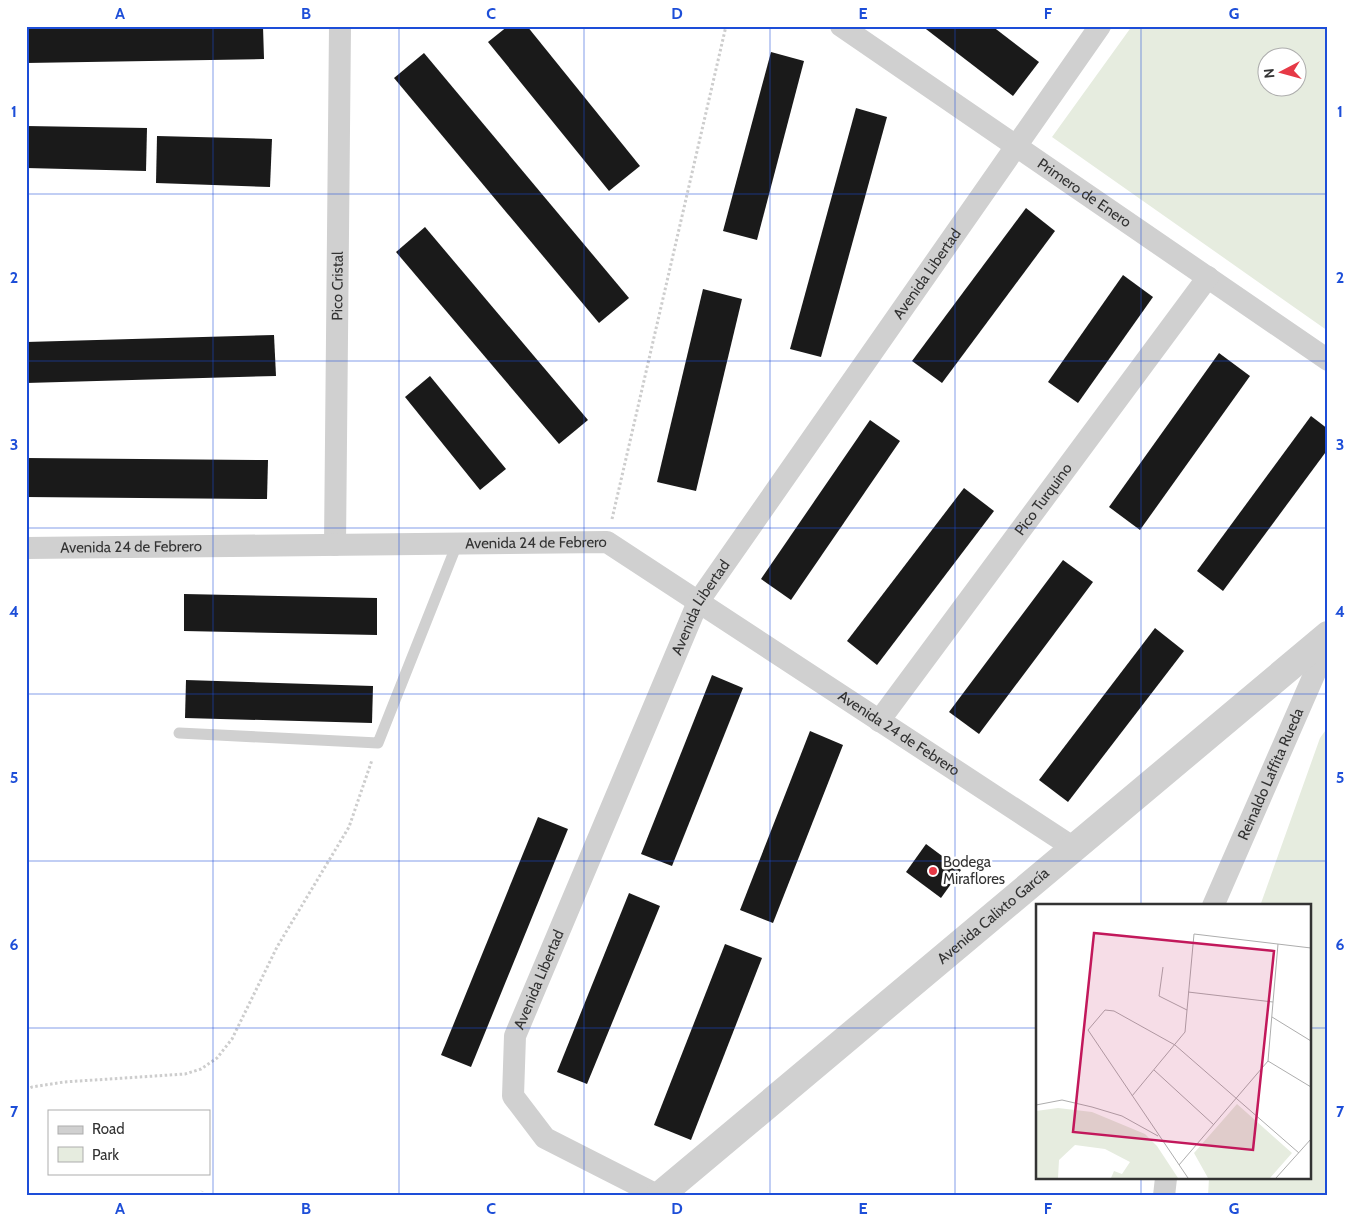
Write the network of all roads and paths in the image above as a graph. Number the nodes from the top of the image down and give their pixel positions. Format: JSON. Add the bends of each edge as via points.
{"nodes":[{"id":1,"x":340,"y":26,"type":"edge"},
{"id":2,"x":726,"y":26,"type":"edge"},
{"id":3,"x":841,"y":26,"type":"edge"},
{"id":4,"x":1100,"y":26,"type":"edge"},
{"id":5,"x":1016,"y":146,"type":"junction"},
{"id":6,"x":1208,"y":277,"type":"junction"},
{"id":7,"x":1328,"y":360,"type":"edge"},
{"id":8,"x":607,"y":542,"type":"junction"},
{"id":9,"x":457,"y":544,"type":"junction"},
{"id":10,"x":335,"y":545,"type":"junction"},
{"id":11,"x":26,"y":548,"type":"edge"},
{"id":12,"x":698,"y":602,"type":"junction"},
{"id":13,"x":1328,"y":635,"type":"edge"},
{"id":14,"x":1328,"y":643,"type":"edge"},
{"id":15,"x":879,"y":721,"type":"junction"},
{"id":16,"x":180,"y":733,"type":"dead end"},
{"id":17,"x":378,"y":743,"type":"junction"},
{"id":18,"x":1074,"y":848,"type":"junction"},
{"id":19,"x":1214,"y":904,"type":"edge"},
{"id":20,"x":26,"y":1090,"type":"edge"},
{"id":21,"x":1166,"y":1180,"type":"edge"},
{"id":22,"x":202,"y":1191,"type":"dead end"},
{"id":23,"x":200,"y":1196,"type":"edge"},
{"id":24,"x":659,"y":1196,"type":"edge"},
{"id":25,"x":1164,"y":1196,"type":"edge"}],
"edges":[{"from":1,"to":10,"type":"street","name":"Pico Cristal"},
{"from":2,"to":8,"type":"path"},
{"from":3,"to":5,"type":"street","name":"Primero de Enero"},
{"from":4,"to":5,"type":"street","name":"Avenida Libertad"},
{"from":5,"to":6,"type":"street","name":"Primero de Enero"},
{"from":5,"to":12,"type":"street","name":"Avenida Libertad"},
{"from":6,"to":7,"type":"street","name":"Primero de Enero"},
{"from":6,"to":15,"type":"street","name":"Pico Turquino"},
{"from":8,"to":9,"type":"street","name":"Avenida 24 de Febrero"},
{"from":8,"to":12,"type":"street","name":"Avenida 24 de Febrero"},
{"from":9,"to":10,"type":"street","name":"Avenida 24 de Febrero"},
{"from":9,"to":17,"type":"lane"},
{"from":10,"to":11,"type":"street","name":"Avenida 24 de Febrero"},
{"from":12,"to":15,"type":"street","name":"Avenida 24 de Febrero"},
{"from":12,"to":24,"type":"street","name":"Avenida Libertad","via":[[515,1036],[514,1096],[545,1138]]},
{"from":13,"to":18,"type":"street","name":"Avenida Calixto García"},
{"from":14,"to":19,"type":"street","name":"Reinaldo Laffita Rueda"},
{"from":15,"to":18,"type":"street","name":"Avenida 24 de Febrero"},
{"from":16,"to":17,"type":"lane"},
{"from":17,"to":20,"type":"path","via":[[348,828],[276,947],[232,1039],[217,1058],[201,1069],[185,1074],[64,1082]]},
{"from":18,"to":24,"type":"street","name":"Avenida Calixto García"},
{"from":21,"to":25,"type":"street"},
{"from":22,"to":23,"type":"path"}]}
